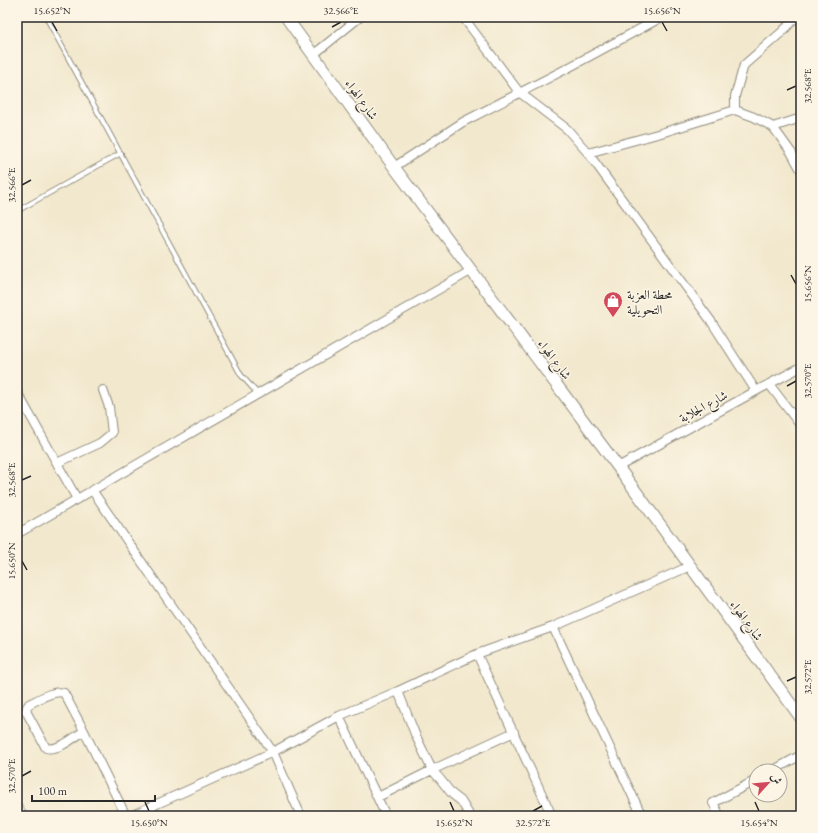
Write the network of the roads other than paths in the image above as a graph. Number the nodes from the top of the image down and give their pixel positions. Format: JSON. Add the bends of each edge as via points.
{"nodes":[{"id":1,"x":46,"y":17,"type":"edge"},
{"id":2,"x":286,"y":17,"type":"edge"},
{"id":3,"x":360,"y":17,"type":"edge"},
{"id":4,"x":463,"y":17,"type":"edge"},
{"id":5,"x":662,"y":17,"type":"edge"},
{"id":6,"x":796,"y":17,"type":"edge"},
{"id":7,"x":653,"y":19,"type":"edge"},
{"id":8,"x":313,"y":55,"type":"junction"},
{"id":9,"x":519,"y":92,"type":"junction"},
{"id":10,"x":735,"y":110,"type":"junction"},
{"id":11,"x":801,"y":118,"type":"edge"},
{"id":12,"x":773,"y":127,"type":"junction"},
{"id":13,"x":120,"y":153,"type":"junction"},
{"id":14,"x":588,"y":153,"type":"junction"},
{"id":15,"x":394,"y":167,"type":"junction"},
{"id":16,"x":801,"y":170,"type":"edge"},
{"id":17,"x":17,"y":211,"type":"edge"},
{"id":18,"x":472,"y":270,"type":"junction"},
{"id":19,"x":801,"y":367,"type":"edge"},
{"id":20,"x":769,"y":384,"type":"junction"},
{"id":21,"x":103,"y":390,"type":"dead end"},
{"id":22,"x":756,"y":390,"type":"junction"},
{"id":23,"x":17,"y":392,"type":"edge"},
{"id":24,"x":258,"y":394,"type":"junction"},
{"id":25,"x":801,"y":426,"type":"edge"},
{"id":26,"x":57,"y":463,"type":"junction"},
{"id":27,"x":618,"y":467,"type":"junction"},
{"id":28,"x":92,"y":490,"type":"junction"},
{"id":29,"x":77,"y":499,"type":"junction"},
{"id":30,"x":17,"y":534,"type":"edge"},
{"id":31,"x":690,"y":566,"type":"junction"},
{"id":32,"x":553,"y":627,"type":"junction"},
{"id":33,"x":477,"y":654,"type":"junction"},
{"id":34,"x":398,"y":691,"type":"junction"},
{"id":35,"x":339,"y":716,"type":"junction"},
{"id":36,"x":801,"y":718,"type":"edge"},
{"id":37,"x":84,"y":731,"type":"junction"},
{"id":38,"x":514,"y":732,"type":"junction"},
{"id":39,"x":273,"y":752,"type":"junction"},
{"id":40,"x":801,"y":755,"type":"edge"},
{"id":41,"x":786,"y":763,"type":"edge"},
{"id":42,"x":432,"y":770,"type":"junction"},
{"id":43,"x":748,"y":784,"type":"edge"},
{"id":44,"x":378,"y":797,"type":"junction"},
{"id":45,"x":17,"y":806,"type":"edge"},
{"id":46,"x":23,"y":816,"type":"edge"},
{"id":47,"x":130,"y":816,"type":"edge"},
{"id":48,"x":302,"y":816,"type":"edge"},
{"id":49,"x":386,"y":816,"type":"edge"},
{"id":50,"x":470,"y":816,"type":"edge"},
{"id":51,"x":552,"y":816,"type":"edge"},
{"id":52,"x":642,"y":816,"type":"edge"},
{"id":53,"x":720,"y":816,"type":"edge"}],
"edges":[{"from":1,"to":13,"type":"lane"},
{"from":2,"to":8,"type":"street","name":"شارع الهواء"},
{"from":3,"to":8,"type":"street"},
{"from":4,"to":9,"type":"street"},
{"from":5,"to":7,"type":"street"},
{"from":6,"to":10,"type":"street","via":[[744,65],[735,96]]},
{"from":7,"to":9,"type":"street","via":[[566,69]]},
{"from":8,"to":15,"type":"street","name":"شارع الهواء"},
{"from":9,"to":14,"type":"street","via":[[567,129]]},
{"from":9,"to":15,"type":"street","via":[[463,122]]},
{"from":10,"to":12,"type":"street"},
{"from":10,"to":14,"type":"street"},
{"from":11,"to":12,"type":"street"},
{"from":12,"to":16,"type":"street"},
{"from":13,"to":17,"type":"lane"},
{"from":13,"to":24,"type":"lane","via":[[241,375]]},
{"from":14,"to":22,"type":"street","via":[[711,321]]},
{"from":15,"to":18,"type":"street","name":"شارع الهواء"},
{"from":18,"to":24,"type":"street"},
{"from":18,"to":27,"type":"street","name":"شارع الهواء"},
{"from":19,"to":20,"type":"street","name":"شارع الجلابة"},
{"from":20,"to":22,"type":"street","name":"شارع الجلابة"},
{"from":20,"to":25,"type":"street"},
{"from":21,"to":26,"type":"street","via":[[109,406],[112,433],[100,443]]},
{"from":22,"to":27,"type":"street","name":"شارع الجلابة"},
{"from":23,"to":26,"type":"street"},
{"from":24,"to":28,"type":"street"},
{"from":26,"to":29,"type":"street"},
{"from":27,"to":31,"type":"street","name":"شارع الهواء"},
{"from":28,"to":29,"type":"street"},
{"from":28,"to":39,"type":"street"},
{"from":29,"to":30,"type":"street"},
{"from":31,"to":32,"type":"street"},
{"from":31,"to":36,"type":"street","name":"شارع الهواء"},
{"from":32,"to":33,"type":"street"},
{"from":32,"to":52,"type":"street"},
{"from":33,"to":34,"type":"street"},
{"from":33,"to":38,"type":"street"},
{"from":34,"to":35,"type":"street"},
{"from":34,"to":42,"type":"street"},
{"from":35,"to":39,"type":"street"},
{"from":35,"to":44,"type":"street"},
{"from":37,"to":37,"type":"street","via":[[64,693],[60,691],[27,707],[26,711],[46,748],[59,747]]},
{"from":37,"to":47,"type":"street"},
{"from":38,"to":42,"type":"street"},
{"from":38,"to":51,"type":"street"},
{"from":39,"to":47,"type":"street"},
{"from":39,"to":48,"type":"street"},
{"from":40,"to":41,"type":"street"},
{"from":42,"to":44,"type":"street"},
{"from":42,"to":50,"type":"street","via":[[461,801]]},
{"from":43,"to":53,"type":"street","via":[[713,803]]},
{"from":44,"to":49,"type":"street"},
{"from":45,"to":46,"type":"street"}]}
